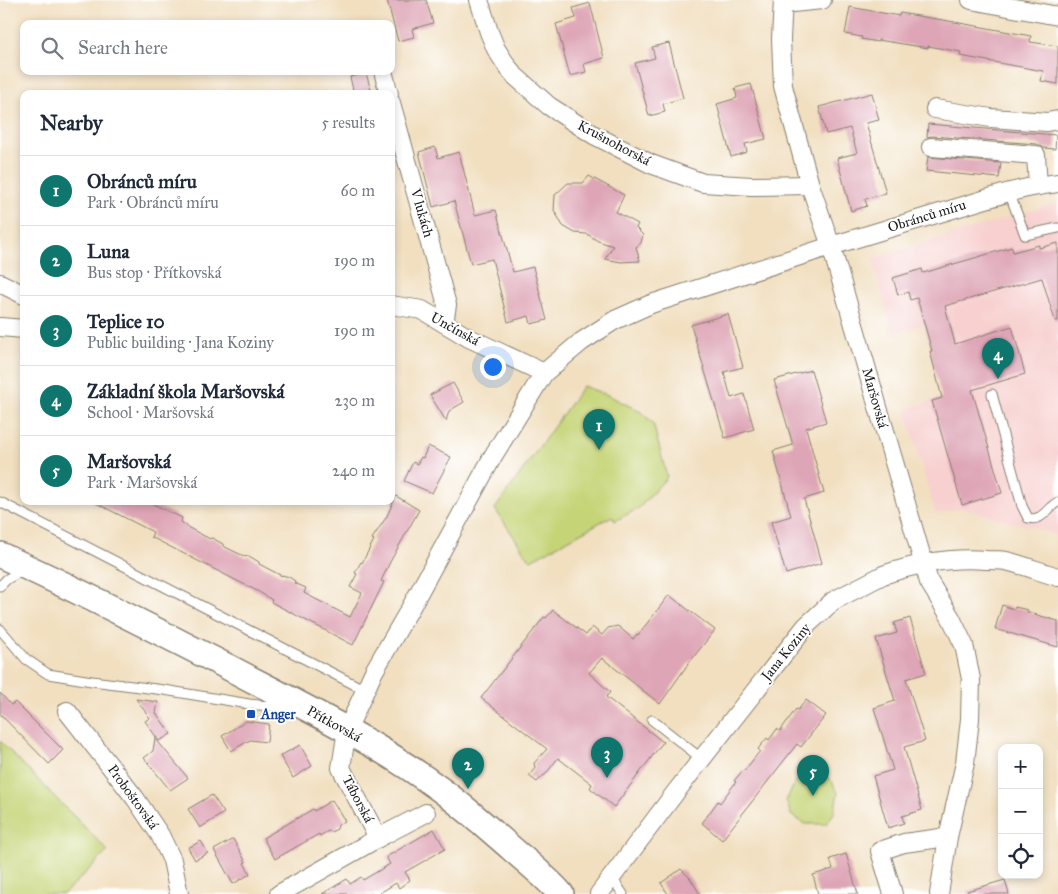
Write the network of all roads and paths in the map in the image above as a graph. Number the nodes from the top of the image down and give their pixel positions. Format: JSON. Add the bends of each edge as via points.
{"nodes":[{"id":1,"x":479,"y":0,"type":"edge"},
{"id":2,"x":822,"y":0,"type":"edge"},
{"id":3,"x":971,"y":0,"type":"edge"},
{"id":4,"x":783,"y":2,"type":"edge"},
{"id":5,"x":1058,"y":16,"type":"edge"},
{"id":6,"x":384,"y":75,"type":"edge"},
{"id":7,"x":388,"y":90,"type":"edge"},
{"id":8,"x":935,"y":109,"type":"dead end"},
{"id":9,"x":395,"y":117,"type":"edge"},
{"id":10,"x":1058,"y":120,"type":"edge"},
{"id":11,"x":931,"y":147,"type":"dead end"},
{"id":12,"x":1058,"y":183,"type":"edge"},
{"id":13,"x":810,"y":185,"type":"junction"},
{"id":14,"x":1038,"y":186,"type":"junction"},
{"id":15,"x":1009,"y":192,"type":"junction"},
{"id":16,"x":1058,"y":228,"type":"edge"},
{"id":17,"x":831,"y":246,"type":"junction"},
{"id":18,"x":0,"y":282,"type":"edge"},
{"id":19,"x":20,"y":293,"type":"edge"},
{"id":20,"x":395,"y":306,"type":"edge"},
{"id":21,"x":444,"y":323,"type":"junction"},
{"id":22,"x":0,"y":327,"type":"edge"},
{"id":23,"x":20,"y":329,"type":"edge"},
{"id":24,"x":544,"y":373,"type":"junction"},
{"id":25,"x":992,"y":394,"type":"dead end"},
{"id":26,"x":0,"y":502,"type":"edge"},
{"id":27,"x":1058,"y":502,"type":"edge"},
{"id":28,"x":0,"y":555,"type":"edge"},
{"id":29,"x":924,"y":564,"type":"junction"},
{"id":30,"x":28,"y":568,"type":"junction"},
{"id":31,"x":1058,"y":577,"type":"edge"},
{"id":32,"x":0,"y":586,"type":"edge"},
{"id":33,"x":0,"y":628,"type":"edge"},
{"id":34,"x":365,"y":690,"type":"junction"},
{"id":35,"x":67,"y":711,"type":"dead end"},
{"id":36,"x":312,"y":711,"type":"junction"},
{"id":37,"x":652,"y":720,"type":"dead end"},
{"id":38,"x":347,"y":730,"type":"junction"},
{"id":39,"x":702,"y":759,"type":"junction"},
{"id":40,"x":426,"y":813,"type":"dead end"},
{"id":41,"x":948,"y":837,"type":"junction"},
{"id":42,"x":378,"y":838,"type":"junction"},
{"id":43,"x":612,"y":878,"type":"junction"},
{"id":44,"x":935,"y":892,"type":"edge"},
{"id":45,"x":179,"y":894,"type":"edge"},
{"id":46,"x":279,"y":894,"type":"edge"},
{"id":47,"x":561,"y":894,"type":"edge"},
{"id":48,"x":599,"y":894,"type":"edge"},
{"id":49,"x":623,"y":894,"type":"edge"},
{"id":50,"x":893,"y":894,"type":"edge"}],
"edges":[{"from":1,"to":13,"type":"street","name":"Krušnohorská","via":[[496,49],[515,76],[554,109],[594,135],[651,164],[703,183]]},
{"from":2,"to":4,"type":"street"},
{"from":3,"to":5,"type":"street"},
{"from":4,"to":13,"type":"street","via":[[780,39],[783,86]]},
{"from":6,"to":7,"type":"street"},
{"from":8,"to":10,"type":"street","via":[[991,118]]},
{"from":9,"to":21,"type":"street","name":"V lukách","via":[[447,305]]},
{"from":11,"to":14,"type":"street","via":[[1036,155]]},
{"from":12,"to":14,"type":"street","name":"Obránců míru"},
{"from":13,"to":17,"type":"street"},
{"from":14,"to":15,"type":"street","name":"Obránců míru"},
{"from":15,"to":16,"type":"lane","via":[[1025,235]]},
{"from":15,"to":17,"type":"street","name":"Obránců míru"},
{"from":17,"to":24,"type":"street","name":"Obránců míru","via":[[651,304],[615,320],[581,342]]},
{"from":17,"to":29,"type":"street","name":"Maršovská"},
{"from":18,"to":19,"type":"street"},
{"from":20,"to":21,"type":"street","name":"Unčínská","via":[[422,310]]},
{"from":21,"to":24,"type":"street","name":"Unčínská"},
{"from":22,"to":23,"type":"street"},
{"from":24,"to":34,"type":"street","name":"Obránců míru","via":[[493,456]]},
{"from":25,"to":27,"type":"lane","via":[[1028,518],[1043,516]]},
{"from":26,"to":34,"type":"lane"},
{"from":28,"to":30,"type":"street","name":"Přítkovská"},
{"from":29,"to":31,"type":"street","name":"Jana Koziny","via":[[971,559],[1004,561]]},
{"from":29,"to":39,"type":"street","name":"Jana Koziny","via":[[883,575],[833,601],[806,626]]},
{"from":29,"to":41,"type":"street","name":"Maršovská","via":[[929,582],[964,645],[971,679],[965,763]]},
{"from":30,"to":32,"type":"lane"},
{"from":30,"to":36,"type":"street","name":"Přítkovská"},
{"from":33,"to":36,"type":"lane","via":[[26,659],[48,674]]},
{"from":34,"to":38,"type":"street","name":"Obránců míru"},
{"from":35,"to":45,"type":"street","name":"Proboštovská","via":[[160,835],[172,860]]},
{"from":36,"to":38,"type":"street","name":"Přítkovská"},
{"from":37,"to":39,"type":"lane"},
{"from":38,"to":42,"type":"street","name":"Táborská","via":[[342,768]]},
{"from":38,"to":47,"type":"street","name":"Přítkovská","via":[[440,789],[479,819]]},
{"from":39,"to":43,"type":"street","name":"Jana Koziny"},
{"from":40,"to":42,"type":"street","name":"Táborská"},
{"from":41,"to":44,"type":"street","name":"Maršovská"},
{"from":41,"to":50,"type":"street","via":[[904,843],[880,851]]},
{"from":42,"to":46,"type":"street","name":"Táborská"},
{"from":43,"to":48,"type":"street","name":"Jana Koziny"},
{"from":43,"to":49,"type":"lane"}]}
